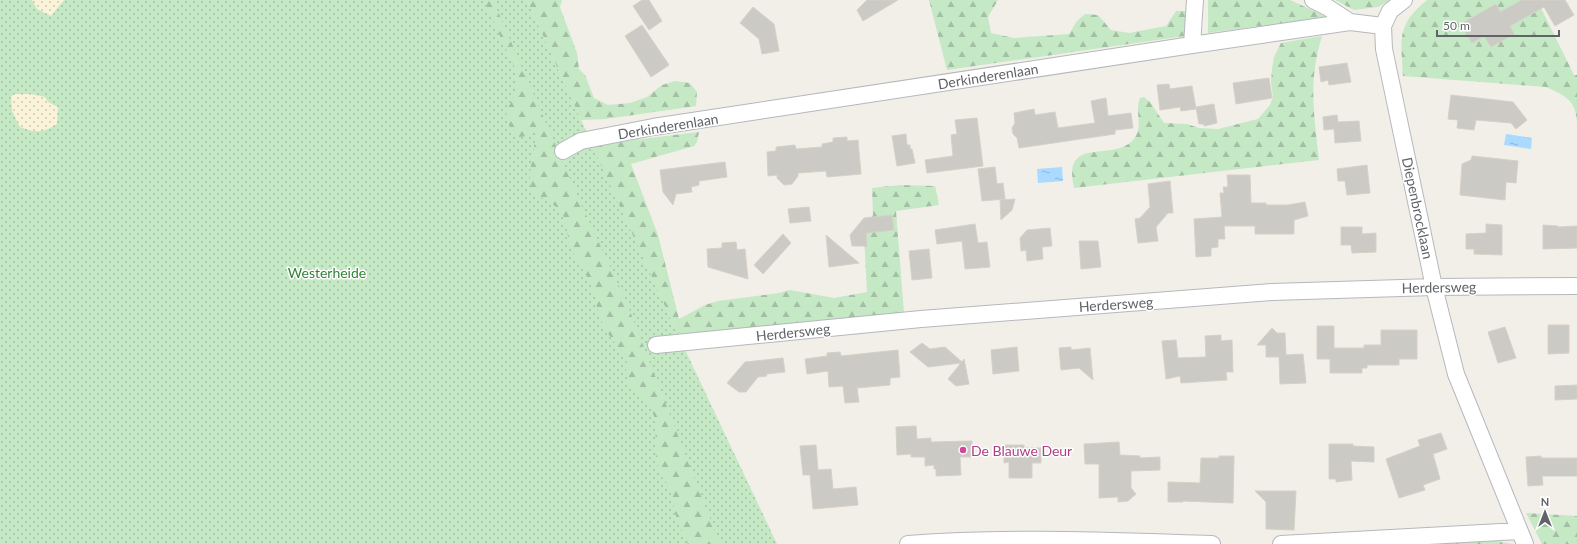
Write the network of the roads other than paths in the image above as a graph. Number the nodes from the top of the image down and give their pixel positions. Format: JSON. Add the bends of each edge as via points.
{"nodes":[{"id":1,"x":1195,"y":0,"type":"edge"},
{"id":2,"x":1312,"y":0,"type":"edge"},
{"id":3,"x":1404,"y":0,"type":"edge"},
{"id":4,"x":1350,"y":22,"type":"junction"},
{"id":5,"x":1383,"y":26,"type":"junction"},
{"id":6,"x":1192,"y":45,"type":"junction"},
{"id":7,"x":563,"y":151,"type":"dead end"},
{"id":8,"x":1577,"y":286,"type":"edge"},
{"id":9,"x":1434,"y":287,"type":"junction"},
{"id":10,"x":656,"y":345,"type":"dead end"},
{"id":11,"x":1522,"y":538,"type":"edge"},
{"id":12,"x":908,"y":544,"type":"edge"},
{"id":13,"x":1212,"y":544,"type":"edge"},
{"id":14,"x":1281,"y":544,"type":"edge"}],
"edges":[{"from":1,"to":6,"type":"street"},
{"from":2,"to":4,"type":"street"},
{"from":3,"to":5,"type":"street","via":[[1390,11]]},
{"from":4,"to":5,"type":"street","name":"Derkinderenlaan"},
{"from":4,"to":6,"type":"street","name":"Derkinderenlaan"},
{"from":5,"to":9,"type":"street","name":"Diepenbrocklaan","via":[[1384,49]]},
{"from":6,"to":7,"type":"street","name":"Derkinderenlaan","via":[[653,127],[581,141]]},
{"from":8,"to":9,"type":"street","name":"Herdersweg"},
{"from":9,"to":10,"type":"street","name":"Herdersweg","via":[[1272,292],[929,319]]},
{"from":9,"to":11,"type":"street","name":"Diepenbrocklaan","via":[[1456,374]]},
{"from":11,"to":14,"type":"street"},
{"from":12,"to":13,"type":"street","via":[[956,540],[1085,540]]}]}
